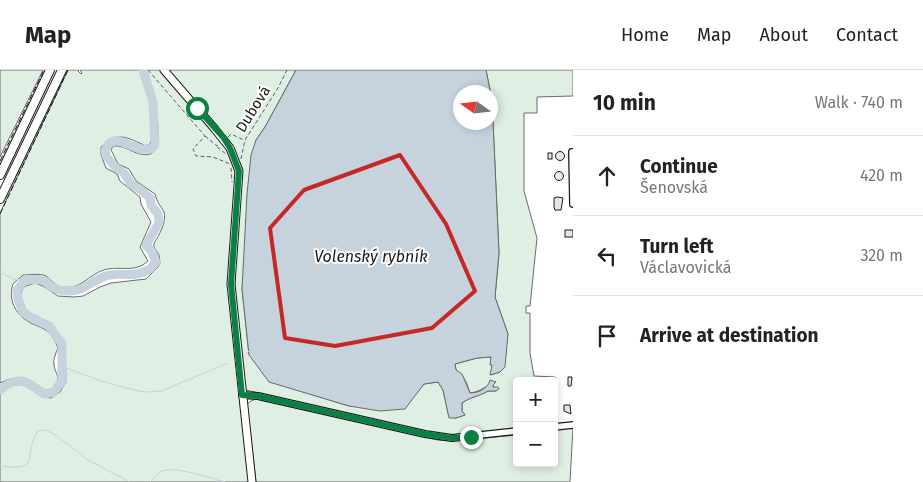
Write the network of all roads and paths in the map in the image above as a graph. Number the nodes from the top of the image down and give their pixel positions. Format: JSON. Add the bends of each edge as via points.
{"nodes":[{"id":1,"x":50,"y":70,"type":"edge"},
{"id":2,"x":62,"y":70,"type":"edge"},
{"id":3,"x":148,"y":70,"type":"edge"},
{"id":4,"x":164,"y":70,"type":"edge"},
{"id":5,"x":288,"y":70,"type":"edge"},
{"id":6,"x":217,"y":146,"type":"dead end"},
{"id":7,"x":231,"y":151,"type":"junction"},
{"id":8,"x":572,"y":152,"type":"edge"},
{"id":9,"x":241,"y":160,"type":"dead end"},
{"id":10,"x":231,"y":166,"type":"dead end"},
{"id":11,"x":573,"y":166,"type":"edge"},
{"id":12,"x":0,"y":175,"type":"edge"},
{"id":13,"x":0,"y":199,"type":"edge"},
{"id":14,"x":573,"y":204,"type":"edge"},
{"id":15,"x":242,"y":395,"type":"junction"},
{"id":16,"x":573,"y":425,"type":"edge"},
{"id":17,"x":558,"y":427,"type":"edge"},
{"id":18,"x":513,"y":432,"type":"edge"},
{"id":19,"x":252,"y":481,"type":"edge"}],
"edges":[{"from":1,"to":12,"type":"highway"},
{"from":2,"to":13,"type":"highway"},
{"from":3,"to":10,"type":"path","via":[[205,136],[193,149],[196,156],[213,157]]},
{"from":4,"to":7,"type":"main road","bridge":true},
{"from":5,"to":9,"type":"path","name":"Dubová","via":[[245,140]]},
{"from":6,"to":7,"type":"path","via":[[228,156]]},
{"from":7,"to":15,"type":"main road","via":[[239,171],[231,284]]},
{"from":8,"to":11,"type":"street"},
{"from":11,"to":14,"type":"street"},
{"from":15,"to":18,"type":"street","via":[[452,438]]},
{"from":15,"to":19,"type":"main road"},
{"from":16,"to":17,"type":"street"}]}
